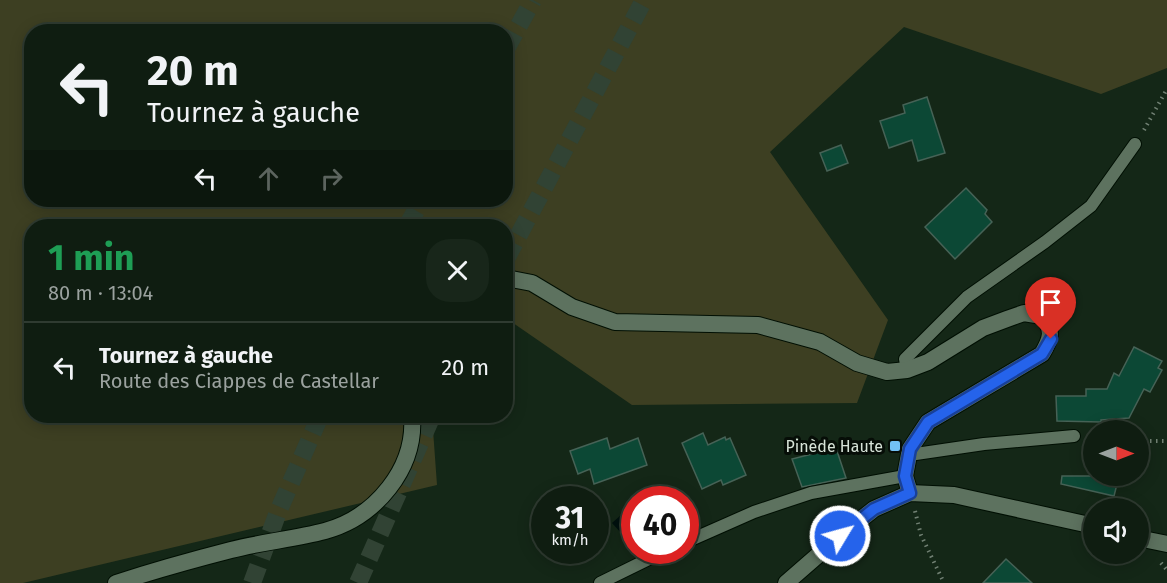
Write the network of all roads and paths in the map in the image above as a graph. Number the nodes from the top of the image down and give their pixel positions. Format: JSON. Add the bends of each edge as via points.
{"nodes":[{"id":1,"x":1167,"y":89,"type":"edge"},
{"id":2,"x":1136,"y":144,"type":"joint"},
{"id":3,"x":513,"y":279,"type":"edge"},
{"id":4,"x":907,"y":370,"type":"junction"},
{"id":5,"x":413,"y":423,"type":"edge"},
{"id":6,"x":1074,"y":436,"type":"dead end"},
{"id":7,"x":1149,"y":441,"type":"edge"},
{"id":8,"x":1167,"y":441,"type":"edge"},
{"id":9,"x":909,"y":455,"type":"junction"},
{"id":10,"x":905,"y":476,"type":"junction"},
{"id":11,"x":910,"y":493,"type":"junction"},
{"id":12,"x":1083,"y":524,"type":"edge"},
{"id":13,"x":699,"y":536,"type":"edge"},
{"id":14,"x":1149,"y":540,"type":"edge"},
{"id":15,"x":1167,"y":544,"type":"edge"},
{"id":16,"x":639,"y":564,"type":"edge"},
{"id":17,"x":116,"y":583,"type":"edge"},
{"id":18,"x":600,"y":583,"type":"edge"},
{"id":19,"x":786,"y":583,"type":"edge"},
{"id":20,"x":944,"y":583,"type":"edge"}],
"edges":[{"from":1,"to":2,"type":"path"},
{"from":2,"to":4,"type":"lane","via":[[1091,206],[967,297],[904,359]]},
{"from":3,"to":4,"type":"street","via":[[532,283],[572,307],[615,322],[758,325],[820,342],[857,363],[887,372]]},
{"from":4,"to":9,"type":"street","via":[[928,362],[983,328],[1024,314],[1042,316],[1050,326],[1051,339],[1042,354],[928,422]]},
{"from":5,"to":17,"type":"street","via":[[408,460],[396,481],[366,511],[328,530],[231,550]]},
{"from":6,"to":9,"type":"lane"},
{"from":7,"to":8,"type":"path"},
{"from":9,"to":10,"type":"street"},
{"from":10,"to":11,"type":"street"},
{"from":10,"to":13,"type":"lane","via":[[811,493]]},
{"from":11,"to":12,"type":"street","via":[[954,495]]},
{"from":11,"to":19,"type":"street","via":[[874,509]]},
{"from":11,"to":20,"type":"path","via":[[921,535]]},
{"from":14,"to":15,"type":"street"},
{"from":16,"to":18,"type":"lane"}]}
